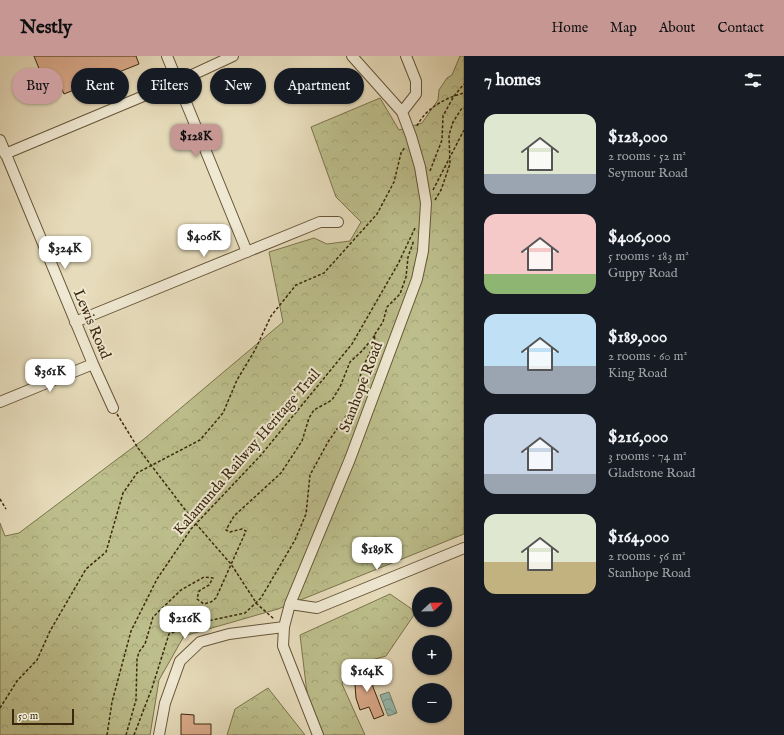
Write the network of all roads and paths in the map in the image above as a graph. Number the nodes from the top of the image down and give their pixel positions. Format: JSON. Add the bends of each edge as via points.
{"nodes":[{"id":1,"x":167,"y":56,"type":"edge"},
{"id":2,"x":233,"y":56,"type":"edge"},
{"id":3,"x":352,"y":56,"type":"edge"},
{"id":4,"x":406,"y":56,"type":"edge"},
{"id":5,"x":172,"y":68,"type":"edge"},
{"id":6,"x":202,"y":70,"type":"edge"},
{"id":7,"x":464,"y":84,"type":"edge"},
{"id":8,"x":464,"y":93,"type":"edge"},
{"id":9,"x":454,"y":96,"type":"junction"},
{"id":10,"x":137,"y":99,"type":"edge"},
{"id":11,"x":186,"y":104,"type":"edge"},
{"id":12,"x":464,"y":108,"type":"edge"},
{"id":13,"x":402,"y":112,"type":"junction"},
{"id":14,"x":464,"y":130,"type":"edge"},
{"id":15,"x":411,"y":136,"type":"junction"},
{"id":16,"x":0,"y":140,"type":"edge"},
{"id":17,"x":5,"y":154,"type":"junction"},
{"id":18,"x":449,"y":159,"type":"junction"},
{"id":19,"x":423,"y":188,"type":"junction"},
{"id":20,"x":430,"y":203,"type":"junction"},
{"id":21,"x":338,"y":222,"type":"dead end"},
{"id":22,"x":417,"y":223,"type":"dead end"},
{"id":23,"x":416,"y":235,"type":"dead end"},
{"id":24,"x":247,"y":252,"type":"junction"},
{"id":25,"x":75,"y":322,"type":"junction"},
{"id":26,"x":375,"y":334,"type":"junction"},
{"id":27,"x":92,"y":364,"type":"junction"},
{"id":28,"x":0,"y":402,"type":"edge"},
{"id":29,"x":113,"y":408,"type":"joint"},
{"id":30,"x":153,"y":466,"type":"junction"},
{"id":31,"x":0,"y":499,"type":"edge"},
{"id":32,"x":6,"y":508,"type":"dead end"},
{"id":33,"x":196,"y":524,"type":"junction"},
{"id":34,"x":464,"y":548,"type":"edge"},
{"id":35,"x":231,"y":564,"type":"junction"},
{"id":36,"x":257,"y":604,"type":"junction"},
{"id":37,"x":290,"y":604,"type":"junction"},
{"id":38,"x":284,"y":627,"type":"junction"},
{"id":39,"x":0,"y":708,"type":"edge"},
{"id":40,"x":108,"y":735,"type":"edge"},
{"id":41,"x":126,"y":735,"type":"edge"},
{"id":42,"x":134,"y":735,"type":"edge"},
{"id":43,"x":159,"y":735,"type":"edge"},
{"id":44,"x":318,"y":735,"type":"edge"}],
"edges":[{"from":1,"to":5,"type":"street"},
{"from":2,"to":6,"type":"street"},
{"from":3,"to":13,"type":"street","name":"Stanhope Road"},
{"from":4,"to":13,"type":"street","via":[[416,81],[416,94]]},
{"from":7,"to":9,"type":"path"},
{"from":8,"to":9,"type":"path"},
{"from":9,"to":15,"type":"path","via":[[448,97],[422,115]]},
{"from":9,"to":19,"type":"path","via":[[443,116],[442,140]]},
{"from":10,"to":17,"type":"street"},
{"from":11,"to":24,"type":"street"},
{"from":12,"to":18,"type":"path","via":[[453,122],[449,135]]},
{"from":13,"to":15,"type":"street","name":"Stanhope Road"},
{"from":14,"to":18,"type":"path"},
{"from":15,"to":19,"type":"street","name":"Stanhope Road"},
{"from":15,"to":30,"type":"path","via":[[401,154],[394,182],[377,214],[324,273],[296,285],[271,316],[237,380],[223,413],[200,440]]},
{"from":16,"to":17,"type":"street","name":"Lewis Road"},
{"from":17,"to":25,"type":"street","name":"Lewis Road"},
{"from":18,"to":20,"type":"path"},
{"from":18,"to":20,"type":"path","via":[[450,164],[441,190]]},
{"from":19,"to":20,"type":"street","name":"Stanhope Road"},
{"from":20,"to":37,"type":"street","name":"Stanhope Road","via":[[417,279],[350,459]]},
{"from":21,"to":24,"type":"street","via":[[320,222]]},
{"from":22,"to":33,"type":"path","name":"Kalamunda Railway Heritage Trail","via":[[398,264],[352,344],[261,455]]},
{"from":23,"to":26,"type":"path","via":[[400,294],[387,307],[383,322]]},
{"from":24,"to":25,"type":"street"},
{"from":25,"to":27,"type":"street","name":"Lewis Road"},
{"from":26,"to":35,"type":"path","via":[[364,350],[350,362],[340,388],[332,400],[314,410],[302,441],[281,473],[234,516],[226,530],[246,531]]},
{"from":26,"to":36,"type":"path","via":[[374,344],[359,380],[357,400],[328,442],[310,476],[306,514],[292,546]]},
{"from":27,"to":28,"type":"street"},
{"from":27,"to":29,"type":"street","name":"Lewis Road"},
{"from":29,"to":30,"type":"path","via":[[138,448]]},
{"from":30,"to":33,"type":"path"},
{"from":30,"to":39,"type":"path","via":[[137,474],[123,493],[106,552],[86,569],[50,630],[37,660],[17,681]]},
{"from":31,"to":32,"type":"path"},
{"from":33,"to":35,"type":"path"},
{"from":33,"to":40,"type":"path","name":"Kalamunda Railway Heritage Trail","via":[[157,578],[131,631],[112,702]]},
{"from":34,"to":37,"type":"street","via":[[317,608]]},
{"from":35,"to":36,"type":"path"},
{"from":35,"to":41,"type":"path","via":[[216,598],[211,602],[204,604],[197,599],[199,591],[209,585],[213,578],[204,576],[181,590],[153,617],[145,644],[137,659],[136,700]]},
{"from":36,"to":38,"type":"path"},
{"from":36,"to":42,"type":"path","via":[[246,613],[198,623],[170,634]]},
{"from":37,"to":38,"type":"street","name":"Stanhope Road"},
{"from":38,"to":43,"type":"street","via":[[229,634],[200,642],[180,661],[165,703]]},
{"from":38,"to":44,"type":"street","name":"Stanhope Road","via":[[283,646]]}]}
